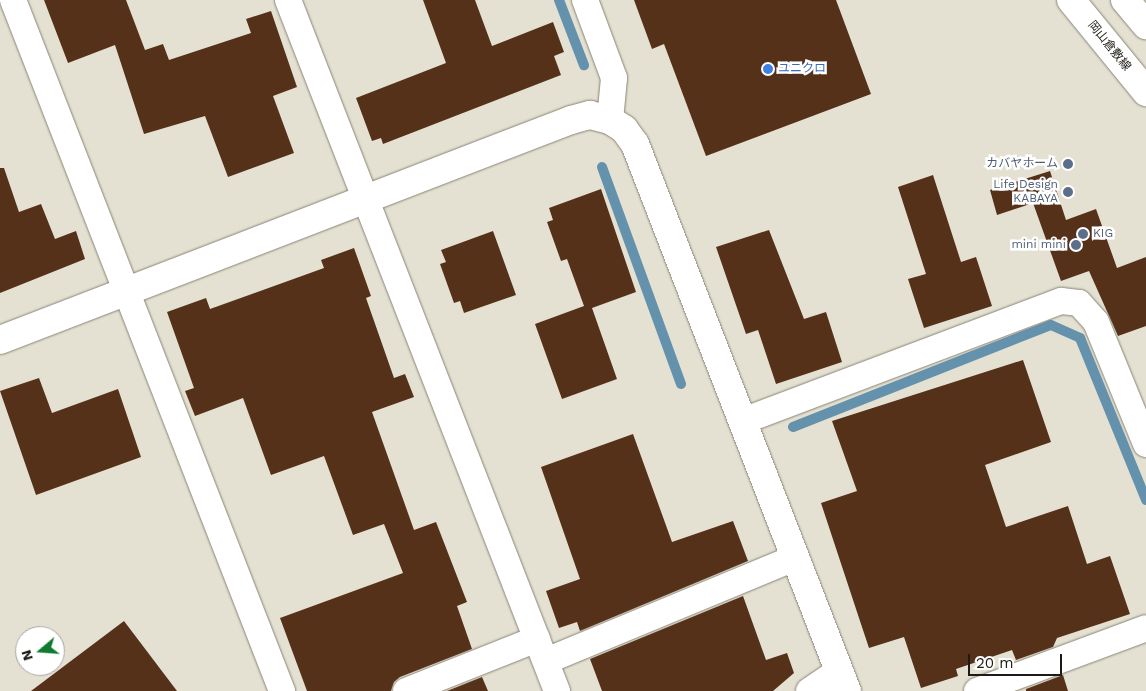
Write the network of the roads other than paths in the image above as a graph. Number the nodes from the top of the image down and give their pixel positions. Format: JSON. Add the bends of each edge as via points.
{"nodes":[{"id":1,"x":13,"y":0,"type":"edge"},
{"id":2,"x":288,"y":0,"type":"edge"},
{"id":3,"x":585,"y":0,"type":"edge"},
{"id":4,"x":1072,"y":0,"type":"edge"},
{"id":5,"x":1125,"y":0,"type":"edge"},
{"id":6,"x":1146,"y":25,"type":"edge"},
{"id":7,"x":1146,"y":92,"type":"edge"},
{"id":8,"x":610,"y":120,"type":"junction"},
{"id":9,"x":366,"y":200,"type":"junction"},
{"id":10,"x":125,"y":290,"type":"junction"},
{"id":11,"x":0,"y":340,"type":"edge"},
{"id":12,"x":743,"y":421,"type":"junction"},
{"id":13,"x":1146,"y":444,"type":"edge"},
{"id":14,"x":795,"y":558,"type":"junction"},
{"id":15,"x":1146,"y":628,"type":"edge"},
{"id":16,"x":541,"y":650,"type":"junction"},
{"id":17,"x":843,"y":681,"type":"edge"},
{"id":18,"x":282,"y":691,"type":"edge"},
{"id":19,"x":406,"y":691,"type":"edge"},
{"id":20,"x":557,"y":691,"type":"edge"},
{"id":21,"x":809,"y":691,"type":"edge"},
{"id":22,"x":977,"y":691,"type":"edge"}],
"edges":[{"from":1,"to":10,"type":"street"},
{"from":2,"to":9,"type":"street"},
{"from":3,"to":8,"type":"street","via":[[614,78]]},
{"from":4,"to":7,"type":"street","name":"岡山倉敷線"},
{"from":5,"to":6,"type":"street"},
{"from":8,"to":9,"type":"street","via":[[590,115],[571,120]]},
{"from":8,"to":12,"type":"street","via":[[624,129],[636,144]]},
{"from":9,"to":10,"type":"street"},
{"from":9,"to":16,"type":"street"},
{"from":10,"to":11,"type":"street"},
{"from":10,"to":18,"type":"street"},
{"from":12,"to":13,"type":"street","via":[[1062,300],[1078,303],[1096,322]]},
{"from":12,"to":14,"type":"street"},
{"from":14,"to":16,"type":"street"},
{"from":14,"to":17,"type":"street"},
{"from":15,"to":22,"type":"street"},
{"from":16,"to":19,"type":"street"},
{"from":16,"to":20,"type":"street"},
{"from":17,"to":21,"type":"street"}]}
